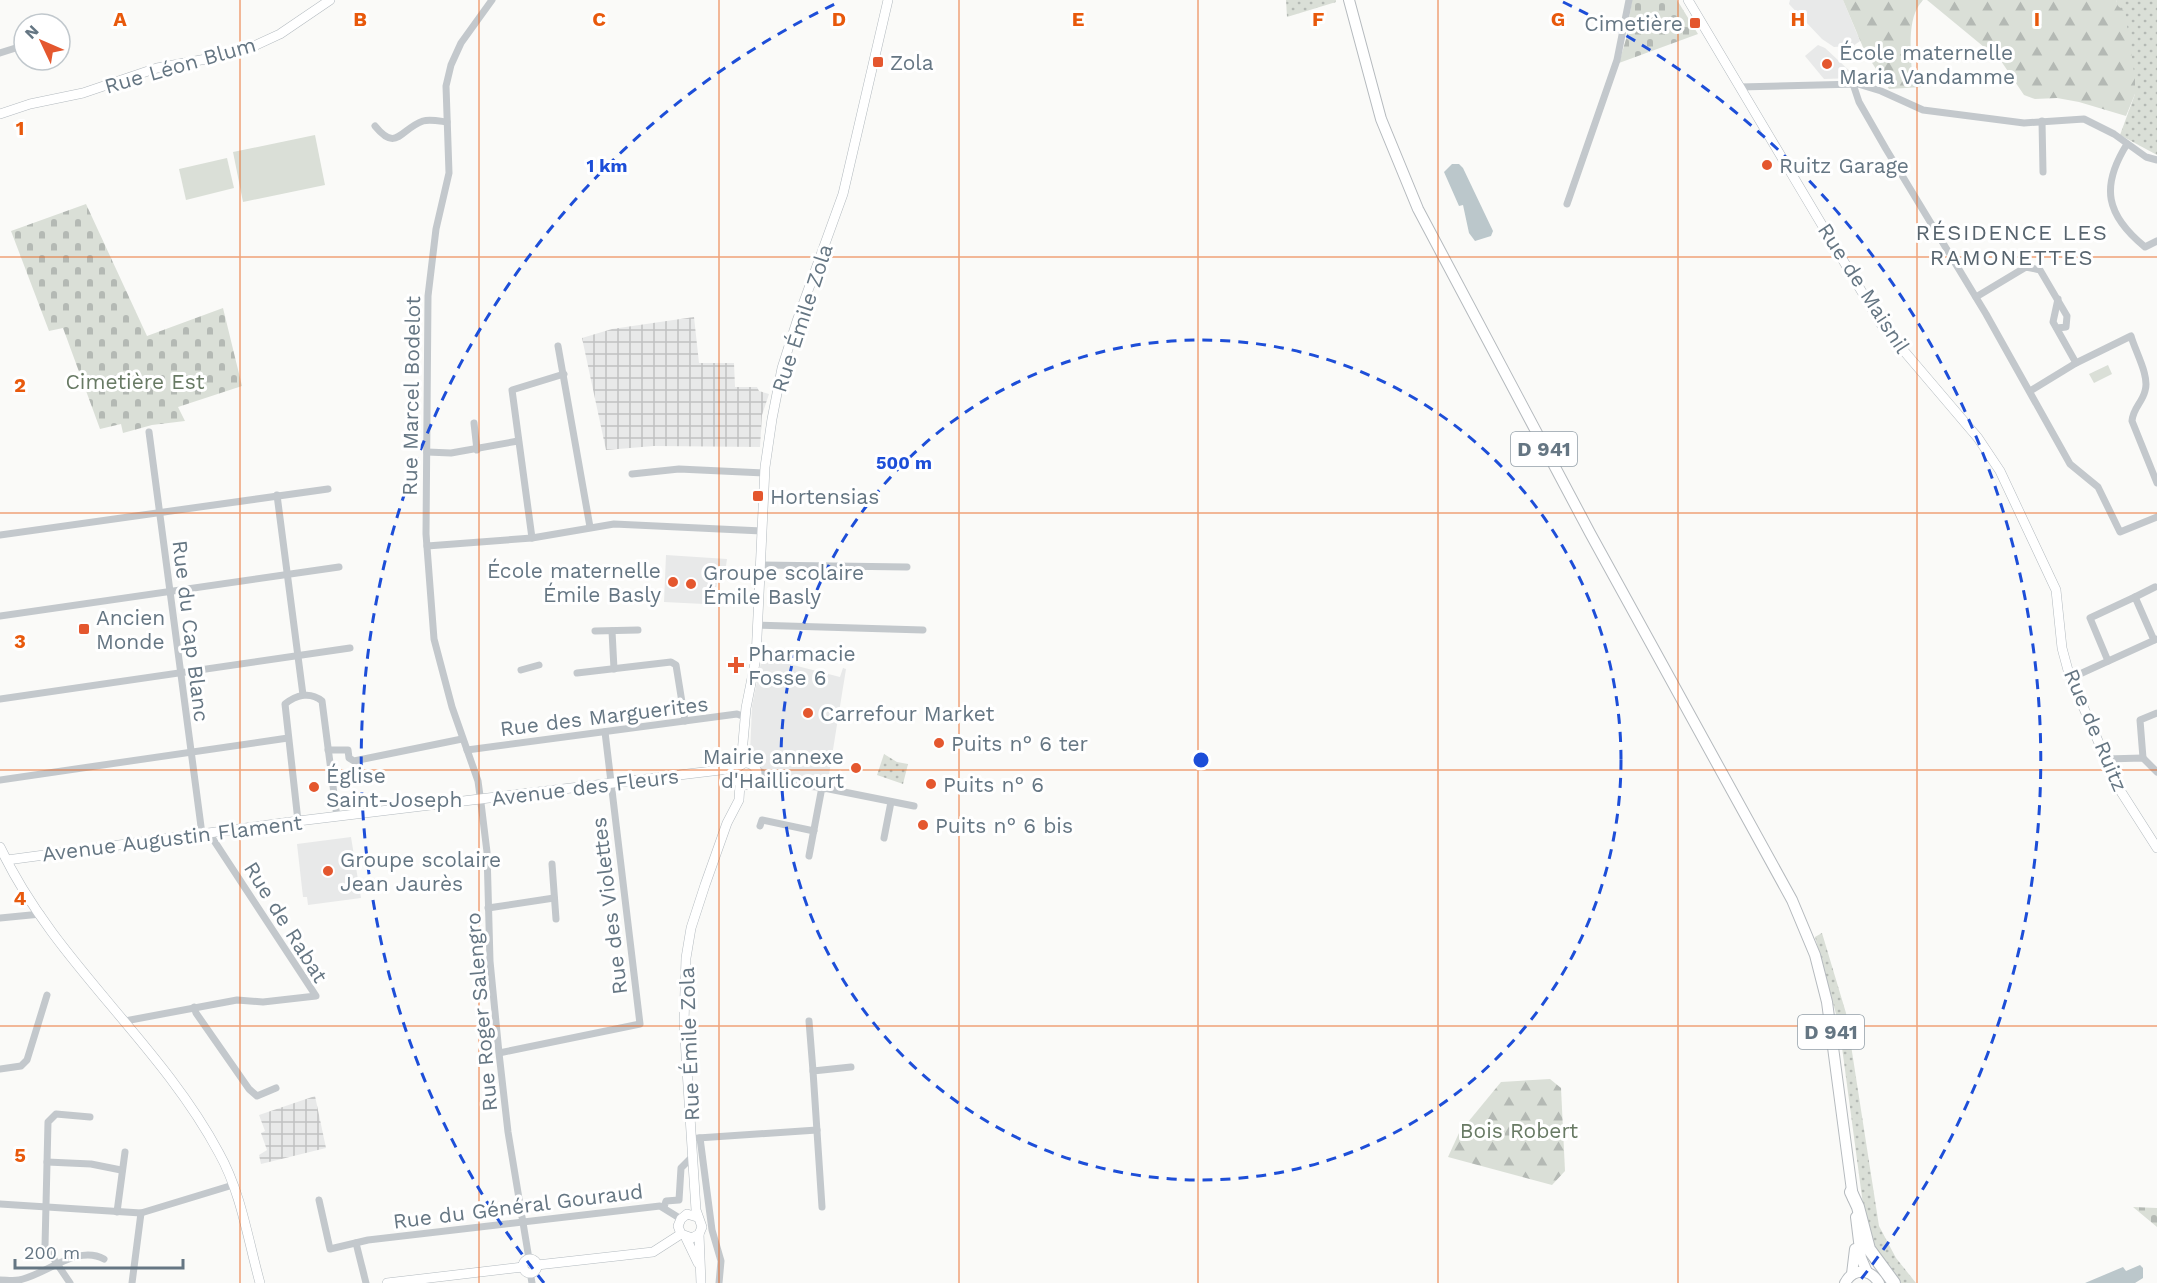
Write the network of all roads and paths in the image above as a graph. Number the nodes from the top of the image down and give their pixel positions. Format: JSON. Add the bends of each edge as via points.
{"nodes":[{"id":1,"x":330,"y":0,"type":"edge"},
{"id":2,"x":492,"y":0,"type":"edge"},
{"id":3,"x":888,"y":0,"type":"edge"},
{"id":4,"x":1349,"y":0,"type":"edge"},
{"id":5,"x":1629,"y":0,"type":"edge"},
{"id":6,"x":1688,"y":0,"type":"edge"},
{"id":7,"x":1853,"y":84,"type":"junction"},
{"id":8,"x":1740,"y":87,"type":"junction"},
{"id":9,"x":0,"y":114,"type":"edge"},
{"id":10,"x":2042,"y":121,"type":"junction"},
{"id":11,"x":447,"y":122,"type":"junction"},
{"id":12,"x":375,"y":126,"type":"dead end"},
{"id":13,"x":2127,"y":144,"type":"junction"},
{"id":14,"x":2157,"y":160,"type":"edge"},
{"id":15,"x":2043,"y":171,"type":"dead end"},
{"id":16,"x":1567,"y":204,"type":"dead end"},
{"id":17,"x":2157,"y":241,"type":"edge"},
{"id":18,"x":1976,"y":297,"type":"junction"},
{"id":19,"x":2058,"y":299,"type":"junction"},
{"id":20,"x":2057,"y":328,"type":"junction"},
{"id":21,"x":558,"y":346,"type":"dead end"},
{"id":22,"x":2076,"y":363,"type":"junction"},
{"id":23,"x":564,"y":374,"type":"junction"},
{"id":24,"x":2030,"y":391,"type":"junction"},
{"id":25,"x":474,"y":423,"type":"dead end"},
{"id":26,"x":149,"y":432,"type":"dead end"},
{"id":27,"x":518,"y":441,"type":"junction"},
{"id":28,"x":477,"y":450,"type":"junction"},
{"id":29,"x":427,"y":452,"type":"junction"},
{"id":30,"x":632,"y":474,"type":"dead end"},
{"id":31,"x":765,"y":474,"type":"junction"},
{"id":32,"x":2157,"y":483,"type":"edge"},
{"id":33,"x":328,"y":489,"type":"dead end"},
{"id":34,"x":277,"y":495,"type":"junction"},
{"id":35,"x":159,"y":512,"type":"junction"},
{"id":36,"x":2157,"y":517,"type":"edge"},
{"id":37,"x":590,"y":527,"type":"junction"},
{"id":38,"x":762,"y":531,"type":"junction"},
{"id":39,"x":0,"y":535,"type":"edge"},
{"id":40,"x":532,"y":538,"type":"junction"},
{"id":41,"x":427,"y":546,"type":"junction"},
{"id":42,"x":760,"y":565,"type":"junction"},
{"id":43,"x":339,"y":567,"type":"dead end"},
{"id":44,"x":907,"y":567,"type":"dead end"},
{"id":45,"x":287,"y":575,"type":"junction"},
{"id":46,"x":2155,"y":587,"type":"dead end"},
{"id":47,"x":170,"y":592,"type":"junction"},
{"id":48,"x":2135,"y":597,"type":"junction"},
{"id":49,"x":2059,"y":603,"type":"joint"},
{"id":50,"x":0,"y":616,"type":"edge"},
{"id":51,"x":757,"y":625,"type":"junction"},
{"id":52,"x":638,"y":630,"type":"dead end"},
{"id":53,"x":923,"y":630,"type":"dead end"},
{"id":54,"x":595,"y":631,"type":"dead end"},
{"id":55,"x":612,"y":631,"type":"junction"},
{"id":56,"x":2156,"y":640,"type":"edge"},
{"id":57,"x":350,"y":648,"type":"dead end"},
{"id":58,"x":298,"y":657,"type":"junction"},
{"id":59,"x":2108,"y":661,"type":"junction"},
{"id":60,"x":539,"y":665,"type":"dead end"},
{"id":61,"x":614,"y":669,"type":"junction"},
{"id":62,"x":521,"y":670,"type":"dead end"},
{"id":63,"x":577,"y":673,"type":"dead end"},
{"id":64,"x":180,"y":674,"type":"junction"},
{"id":65,"x":2071,"y":678,"type":"junction"},
{"id":66,"x":303,"y":695,"type":"junction"},
{"id":67,"x":0,"y":699,"type":"edge"},
{"id":68,"x":2157,"y":713,"type":"edge"},
{"id":69,"x":745,"y":717,"type":"junction"},
{"id":70,"x":685,"y":721,"type":"junction"},
{"id":71,"x":605,"y":732,"type":"junction"},
{"id":72,"x":288,"y":738,"type":"junction"},
{"id":73,"x":462,"y":739,"type":"junction"},
{"id":74,"x":328,"y":750,"type":"junction"},
{"id":75,"x":467,"y":750,"type":"junction"},
{"id":76,"x":191,"y":754,"type":"junction"},
{"id":77,"x":2143,"y":758,"type":"junction"},
{"id":78,"x":2106,"y":759,"type":"junction"},
{"id":79,"x":741,"y":770,"type":"junction"},
{"id":80,"x":2157,"y":771,"type":"edge"},
{"id":81,"x":769,"y":777,"type":"junction"},
{"id":82,"x":0,"y":780,"type":"edge"},
{"id":83,"x":753,"y":782,"type":"junction"},
{"id":84,"x":611,"y":784,"type":"junction"},
{"id":85,"x":822,"y":787,"type":"junction"},
{"id":86,"x":481,"y":800,"type":"junction"},
{"id":87,"x":891,"y":801,"type":"junction"},
{"id":88,"x":914,"y":806,"type":"dead end"},
{"id":89,"x":733,"y":813,"type":"junction"},
{"id":90,"x":337,"y":817,"type":"junction"},
{"id":91,"x":298,"y":821,"type":"junction"},
{"id":92,"x":760,"y":826,"type":"dead end"},
{"id":93,"x":814,"y":831,"type":"junction"},
{"id":94,"x":205,"y":833,"type":"junction"},
{"id":95,"x":884,"y":838,"type":"dead end"},
{"id":96,"x":0,"y":846,"type":"edge"},
{"id":97,"x":2157,"y":849,"type":"edge"},
{"id":98,"x":809,"y":856,"type":"dead end"},
{"id":99,"x":4,"y":861,"type":"edge"},
{"id":100,"x":552,"y":864,"type":"dead end"},
{"id":101,"x":554,"y":898,"type":"junction"},
{"id":102,"x":488,"y":908,"type":"junction"},
{"id":103,"x":40,"y":914,"type":"junction"},
{"id":104,"x":0,"y":918,"type":"edge"},
{"id":105,"x":556,"y":919,"type":"dead end"},
{"id":106,"x":47,"y":995,"type":"dead end"},
{"id":107,"x":194,"y":1007,"type":"junction"},
{"id":108,"x":125,"y":1021,"type":"junction"},
{"id":109,"x":809,"y":1021,"type":"dead end"},
{"id":110,"x":499,"y":1053,"type":"junction"},
{"id":111,"x":851,"y":1067,"type":"dead end"},
{"id":112,"x":0,"y":1069,"type":"edge"},
{"id":113,"x":813,"y":1071,"type":"junction"},
{"id":114,"x":276,"y":1088,"type":"dead end"},
{"id":115,"x":90,"y":1117,"type":"dead end"},
{"id":116,"x":817,"y":1130,"type":"junction"},
{"id":117,"x":696,"y":1138,"type":"junction"},
{"id":118,"x":124,"y":1152,"type":"dead end"},
{"id":119,"x":693,"y":1155,"type":"junction"},
{"id":120,"x":47,"y":1162,"type":"junction"},
{"id":121,"x":122,"y":1170,"type":"junction"},
{"id":122,"x":694,"y":1175,"type":"junction"},
{"id":123,"x":233,"y":1185,"type":"junction"},
{"id":124,"x":1851,"y":1192,"type":"junction"},
{"id":125,"x":319,"y":1200,"type":"dead end"},
{"id":126,"x":0,"y":1204,"type":"edge"},
{"id":127,"x":664,"y":1207,"type":"junction"},
{"id":128,"x":822,"y":1207,"type":"dead end"},
{"id":129,"x":46,"y":1208,"type":"junction"},
{"id":130,"x":117,"y":1212,"type":"junction"},
{"id":131,"x":141,"y":1213,"type":"junction"},
{"id":132,"x":684,"y":1217,"type":"junction"},
{"id":133,"x":699,"y":1219,"type":"junction"},
{"id":134,"x":523,"y":1221,"type":"junction"},
{"id":135,"x":711,"y":1221,"type":"junction"},
{"id":136,"x":699,"y":1234,"type":"junction"},
{"id":137,"x":684,"y":1236,"type":"junction"},
{"id":138,"x":356,"y":1243,"type":"junction"},
{"id":139,"x":104,"y":1259,"type":"dead end"},
{"id":140,"x":58,"y":1266,"type":"junction"},
{"id":141,"x":530,"y":1266,"type":"junction"},
{"id":142,"x":700,"y":1269,"type":"junction"},
{"id":143,"x":1867,"y":1272,"type":"junction"},
{"id":144,"x":1848,"y":1279,"type":"edge"},
{"id":145,"x":0,"y":1280,"type":"edge"},
{"id":146,"x":19,"y":1282,"type":"edge"},
{"id":147,"x":70,"y":1283,"type":"edge"},
{"id":148,"x":132,"y":1283,"type":"edge"},
{"id":149,"x":260,"y":1283,"type":"edge"},
{"id":150,"x":366,"y":1283,"type":"edge"},
{"id":151,"x":387,"y":1283,"type":"edge"},
{"id":152,"x":532,"y":1283,"type":"edge"},
{"id":153,"x":701,"y":1283,"type":"edge"},
{"id":154,"x":719,"y":1283,"type":"edge"},
{"id":155,"x":1879,"y":1283,"type":"edge"},
{"id":156,"x":1894,"y":1283,"type":"edge"}],
"edges":[{"from":1,"to":9,"type":"street","name":"Rue Léon Blum","via":[[280,34],[239,53],[157,68],[83,93]]},
{"from":2,"to":11,"type":"street","name":"Rue Marcel Bodelot","via":[[461,43],[451,65],[446,86]]},
{"from":3,"to":31,"type":"street","name":"Rue Émile Zola","via":[[843,194],[782,368]]},
{"from":4,"to":124,"type":"main road","number":"D 941","via":[[1381,119],[1418,209],[1573,502],[1792,900],[1815,955],[1827,1002]]},
{"from":5,"to":16,"type":"street","via":[[1617,60]]},
{"from":6,"to":8,"type":"street","name":"Rue de Maisnil"},
{"from":7,"to":8,"type":"street","via":[[1749,82]]},
{"from":7,"to":10,"type":"street","via":[[1881,91],[1923,110],[2024,123]]},
{"from":7,"to":18,"type":"street","via":[[1886,149]]},
{"from":8,"to":49,"type":"street","name":"Rue de Maisnil","via":[[1881,324],[1978,438],[2000,471],[2052,579]]},
{"from":10,"to":13,"type":"street","via":[[2084,119]]},
{"from":10,"to":15,"type":"street"},
{"from":11,"to":12,"type":"street","via":[[421,122],[396,139],[388,138]]},
{"from":11,"to":29,"type":"street","name":"Rue Marcel Bodelot","via":[[449,173],[436,229],[428,296]]},
{"from":13,"to":14,"type":"street"},
{"from":13,"to":17,"type":"street","via":[[2109,180],[2110,197],[2117,218],[2145,247]]},
{"from":18,"to":19,"type":"street","via":[[2026,267],[2040,270]]},
{"from":18,"to":24,"type":"street"},
{"from":19,"to":20,"type":"street","via":[[2053,322]]},
{"from":19,"to":20,"type":"street","via":[[2068,323]]},
{"from":20,"to":22,"type":"street"},
{"from":21,"to":23,"type":"street"},
{"from":22,"to":24,"type":"street"},
{"from":22,"to":32,"type":"street","via":[[2131,336],[2146,383],[2132,421]]},
{"from":23,"to":27,"type":"street","via":[[512,390]]},
{"from":23,"to":37,"type":"street"},
{"from":24,"to":36,"type":"street","via":[[2070,464],[2106,498],[2120,532]]},
{"from":25,"to":28,"type":"street"},
{"from":26,"to":35,"type":"street","name":"Rue du Cap Blanc"},
{"from":27,"to":28,"type":"street"},
{"from":27,"to":40,"type":"street"},
{"from":28,"to":29,"type":"street"},
{"from":29,"to":41,"type":"street","name":"Rue Marcel Bodelot"},
{"from":30,"to":31,"type":"street","via":[[680,469]]},
{"from":31,"to":38,"type":"street","name":"Rue Émile Zola"},
{"from":33,"to":34,"type":"street"},
{"from":34,"to":35,"type":"street"},
{"from":34,"to":45,"type":"street"},
{"from":35,"to":39,"type":"street"},
{"from":35,"to":47,"type":"street","name":"Rue du Cap Blanc"},
{"from":37,"to":38,"type":"street","via":[[626,524]]},
{"from":37,"to":40,"type":"street"},
{"from":38,"to":42,"type":"street","name":"Rue Émile Zola"},
{"from":40,"to":41,"type":"street"},
{"from":41,"to":73,"type":"street","name":"Rue Marcel Bodelot","via":[[434,639]]},
{"from":42,"to":44,"type":"street"},
{"from":42,"to":51,"type":"street","name":"Rue Émile Zola"},
{"from":43,"to":45,"type":"street"},
{"from":45,"to":47,"type":"street"},
{"from":45,"to":58,"type":"street"},
{"from":46,"to":48,"type":"street"},
{"from":47,"to":50,"type":"street"},
{"from":47,"to":64,"type":"street","name":"Rue du Cap Blanc"},
{"from":48,"to":56,"type":"street"},
{"from":48,"to":59,"type":"street","via":[[2090,618]]},
{"from":49,"to":65,"type":"street","name":"Rue de Ruitz","via":[[2062,648]]},
{"from":51,"to":53,"type":"street"},
{"from":51,"to":69,"type":"street","name":"Rue Émile Zola","via":[[756,658]]},
{"from":52,"to":55,"type":"street"},
{"from":54,"to":55,"type":"street"},
{"from":55,"to":61,"type":"street"},
{"from":56,"to":59,"type":"street"},
{"from":57,"to":58,"type":"street"},
{"from":58,"to":64,"type":"street"},
{"from":58,"to":66,"type":"street"},
{"from":59,"to":65,"type":"street"},
{"from":60,"to":62,"type":"street"},
{"from":61,"to":63,"type":"street"},
{"from":61,"to":70,"type":"street","via":[[671,662],[676,665]]},
{"from":64,"to":67,"type":"street"},
{"from":64,"to":76,"type":"street","name":"Rue du Cap Blanc"},
{"from":65,"to":78,"type":"street","name":"Rue de Ruitz"},
{"from":66,"to":72,"type":"street","via":[[285,704]]},
{"from":66,"to":74,"type":"street","via":[[322,701]]},
{"from":68,"to":77,"type":"street","via":[[2140,720]]},
{"from":69,"to":70,"type":"street","name":"Rue des Marguerites","via":[[737,714]]},
{"from":69,"to":79,"type":"street","name":"Rue Émile Zola"},
{"from":70,"to":71,"type":"street","name":"Rue des Marguerites"},
{"from":71,"to":75,"type":"street","name":"Rue des Marguerites"},
{"from":71,"to":84,"type":"street","name":"Rue des Violettes"},
{"from":72,"to":76,"type":"street"},
{"from":72,"to":91,"type":"street"},
{"from":73,"to":74,"type":"street","via":[[354,761],[348,750]]},
{"from":73,"to":75,"type":"street","name":"Rue Marcel Bodelot"},
{"from":74,"to":90,"type":"street"},
{"from":75,"to":86,"type":"street","name":"Rue Marcel Bodelot"},
{"from":76,"to":82,"type":"street"},
{"from":76,"to":94,"type":"street","name":"Rue du Cap Blanc"},
{"from":77,"to":78,"type":"street"},
{"from":77,"to":80,"type":"street"},
{"from":78,"to":97,"type":"street","name":"Rue de Ruitz"},
{"from":79,"to":81,"type":"street"},
{"from":79,"to":83,"type":"street"},
{"from":79,"to":83,"type":"street","name":"Avenue des Fleurs"},
{"from":79,"to":84,"type":"street","name":"Avenue des Fleurs"},
{"from":79,"to":89,"type":"street","name":"Rue Émile Zola","via":[[741,793]]},
{"from":81,"to":83,"type":"street"},
{"from":81,"to":85,"type":"street"},
{"from":83,"to":89,"type":"street","name":"Rue Émile Zola"},
{"from":84,"to":86,"type":"street","name":"Avenue des Fleurs"},
{"from":84,"to":110,"type":"street","name":"Rue des Violettes","via":[[640,1024]]},
{"from":85,"to":87,"type":"street"},
{"from":85,"to":93,"type":"street"},
{"from":86,"to":90,"type":"street","name":"Avenue des Fleurs"},
{"from":86,"to":102,"type":"street","name":"Rue Roger Salengro"},
{"from":87,"to":88,"type":"street"},
{"from":87,"to":95,"type":"street"},
{"from":89,"to":117,"type":"street","name":"Rue Émile Zola","via":[[701,896],[686,958],[684,1023]]},
{"from":90,"to":91,"type":"street","name":"Avenue Augustin Flament"},
{"from":91,"to":94,"type":"street","name":"Avenue Augustin Flament"},
{"from":92,"to":93,"type":"street","via":[[762,820]]},
{"from":93,"to":98,"type":"street"},
{"from":94,"to":99,"type":"street","name":"Avenue Augustin Flament"},
{"from":94,"to":107,"type":"street","name":"Rue de Rabat","via":[[316,996],[263,1002],[237,1000]]},
{"from":96,"to":99,"type":"street"},
{"from":99,"to":103,"type":"street"},
{"from":100,"to":101,"type":"street"},
{"from":101,"to":102,"type":"street"},
{"from":101,"to":105,"type":"street"},
{"from":102,"to":110,"type":"street","name":"Rue Roger Salengro"},
{"from":103,"to":104,"type":"street"},
{"from":103,"to":108,"type":"street","via":[[73,963]]},
{"from":106,"to":112,"type":"street","via":[[27,1060],[21,1066]]},
{"from":107,"to":108,"type":"street"},
{"from":107,"to":114,"type":"street","via":[[249,1089],[257,1096]]},
{"from":108,"to":123,"type":"street","via":[[189,1105],[220,1154]]},
{"from":109,"to":113,"type":"street"},
{"from":110,"to":134,"type":"street","name":"Rue Roger Salengro"},
{"from":111,"to":113,"type":"street"},
{"from":113,"to":116,"type":"street"},
{"from":115,"to":120,"type":"street","via":[[56,1114],[48,1122]]},
{"from":116,"to":117,"type":"street"},
{"from":116,"to":128,"type":"street"},
{"from":117,"to":119,"type":"street","name":"Rue Émile Zola"},
{"from":117,"to":135,"type":"street"},
{"from":118,"to":121,"type":"street"},
{"from":119,"to":122,"type":"street","name":"Rue Émile Zola"},
{"from":119,"to":127,"type":"street","via":[[681,1168],[679,1200],[666,1201]]},
{"from":120,"to":121,"type":"street"},
{"from":120,"to":129,"type":"street"},
{"from":121,"to":130,"type":"street"},
{"from":122,"to":132,"type":"street"},
{"from":122,"to":133,"type":"street"},
{"from":123,"to":131,"type":"street"},
{"from":123,"to":149,"type":"street"},
{"from":124,"to":143,"type":"main road","number":"D 941"},
{"from":124,"to":144,"type":"main road","number":"D 941","via":[[1855,1255]]},
{"from":124,"to":156,"type":"highway","via":[[1869,1250]]},
{"from":125,"to":138,"type":"street","name":"Rue du Général Gouraud","via":[[330,1249]]},
{"from":126,"to":129,"type":"street"},
{"from":127,"to":132,"type":"street","name":"Rue du Général Gouraud"},
{"from":127,"to":134,"type":"street","name":"Rue du Général Gouraud"},
{"from":129,"to":130,"type":"street"},
{"from":129,"to":140,"type":"street","via":[[45,1246]]},
{"from":130,"to":131,"type":"street"},
{"from":131,"to":148,"type":"street"},
{"from":132,"to":133,"type":"street"},
{"from":132,"to":137,"type":"street","via":[[678,1226]]},
{"from":133,"to":135,"type":"street"},
{"from":133,"to":136,"type":"street"},
{"from":134,"to":138,"type":"street","name":"Rue du Général Gouraud"},
{"from":134,"to":141,"type":"street","name":"Rue Roger Salengro"},
{"from":135,"to":154,"type":"street","via":[[720,1258]]},
{"from":136,"to":137,"type":"street","via":[[692,1238]]},
{"from":136,"to":142,"type":"street"},
{"from":137,"to":141,"type":"street","via":[[653,1252]]},
{"from":137,"to":142,"type":"street"},
{"from":138,"to":150,"type":"street"},
{"from":139,"to":140,"type":"street","via":[[80,1255]]},
{"from":140,"to":146,"type":"street"},
{"from":140,"to":147,"type":"street"},
{"from":141,"to":151,"type":"street"},
{"from":141,"to":152,"type":"street","name":"Rue Roger Salengro"},
{"from":142,"to":153,"type":"street"},
{"from":143,"to":144,"type":"main road"},
{"from":143,"to":155,"type":"main road"},
{"from":145,"to":146,"type":"street"}]}
